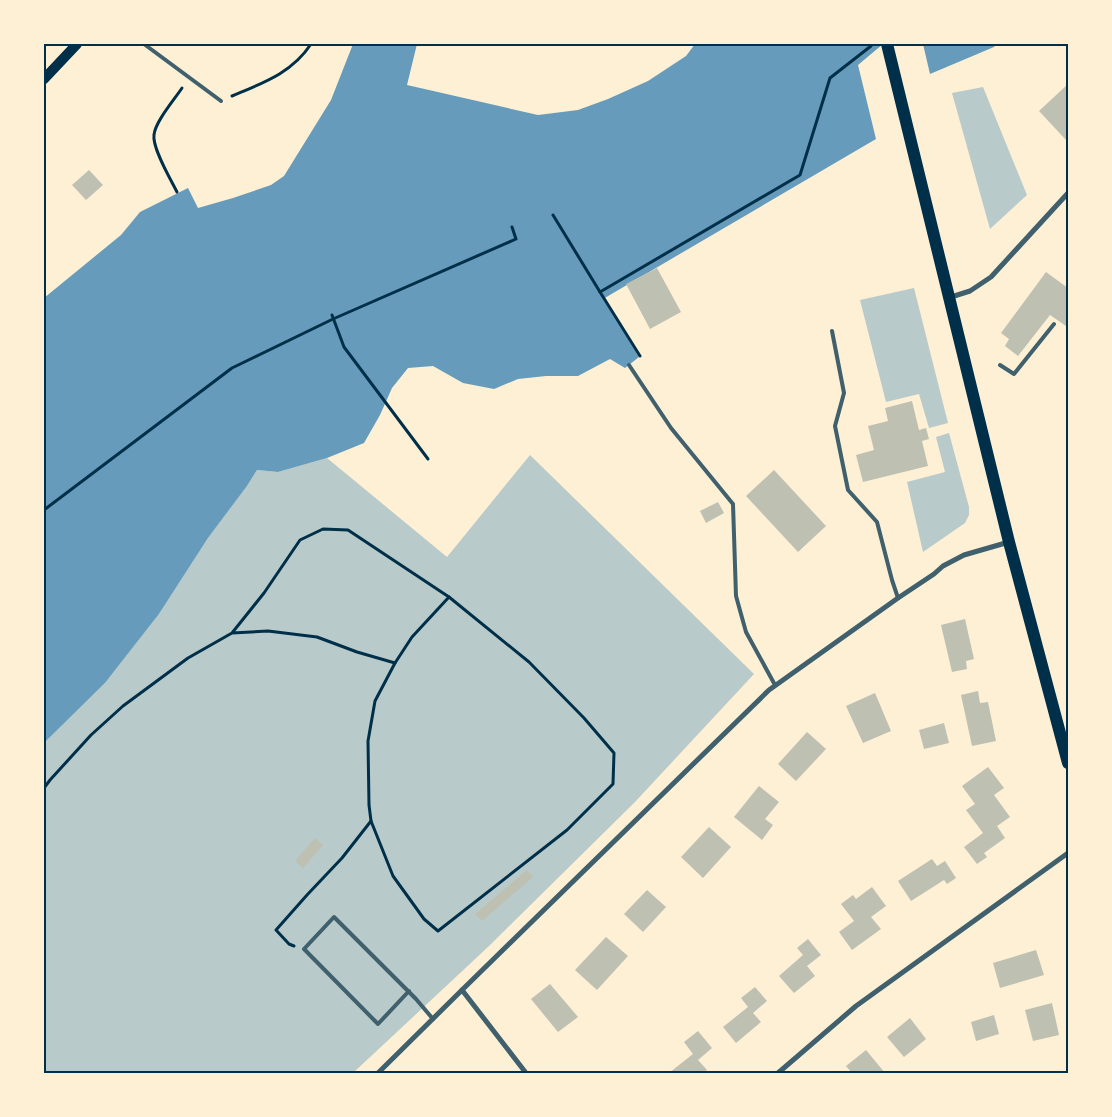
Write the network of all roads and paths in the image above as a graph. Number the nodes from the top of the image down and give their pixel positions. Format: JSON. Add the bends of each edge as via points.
{"nodes":[{"id":1,"x":77,"y":44,"type":"edge"},
{"id":2,"x":144,"y":44,"type":"edge"},
{"id":3,"x":311,"y":44,"type":"edge"},
{"id":4,"x":874,"y":44,"type":"edge"},
{"id":5,"x":888,"y":48,"type":"edge"},
{"id":6,"x":189,"y":78,"type":"junction"},
{"id":7,"x":44,"y":79,"type":"edge"},
{"id":8,"x":220,"y":101,"type":"joint"},
{"id":9,"x":177,"y":192,"type":"dead end"},
{"id":10,"x":1068,"y":193,"type":"edge"},
{"id":11,"x":553,"y":215,"type":"dead end"},
{"id":12,"x":512,"y":227,"type":"dead end"},
{"id":13,"x":600,"y":292,"type":"junction"},
{"id":14,"x":950,"y":297,"type":"junction"},
{"id":15,"x":333,"y":317,"type":"junction"},
{"id":16,"x":1054,"y":324,"type":"dead end"},
{"id":17,"x":832,"y":331,"type":"dead end"},
{"id":18,"x":643,"y":360,"type":"dead end"},
{"id":19,"x":629,"y":365,"type":"dead end"},
{"id":20,"x":1000,"y":365,"type":"dead end"},
{"id":21,"x":428,"y":460,"type":"dead end"},
{"id":22,"x":44,"y":510,"type":"edge"},
{"id":23,"x":1009,"y":542,"type":"junction"},
{"id":24,"x":448,"y":597,"type":"junction"},
{"id":25,"x":898,"y":598,"type":"junction"},
{"id":26,"x":232,"y":633,"type":"junction"},
{"id":27,"x":395,"y":663,"type":"junction"},
{"id":28,"x":775,"y":685,"type":"junction"},
{"id":29,"x":1068,"y":763,"type":"edge"},
{"id":30,"x":44,"y":788,"type":"edge"},
{"id":31,"x":371,"y":821,"type":"junction"},
{"id":32,"x":1068,"y":853,"type":"edge"},
{"id":33,"x":304,"y":949,"type":"junction"},
{"id":34,"x":462,"y":990,"type":"junction"},
{"id":35,"x":408,"y":991,"type":"junction"},
{"id":36,"x":433,"y":1019,"type":"junction"},
{"id":37,"x":378,"y":1073,"type":"edge"},
{"id":38,"x":526,"y":1073,"type":"edge"},
{"id":39,"x":778,"y":1073,"type":"edge"}],
"edges":[{"from":1,"to":7,"type":"main road"},
{"from":2,"to":6,"type":"lane"},
{"from":3,"to":8,"type":"path","via":[[288,70]]},
{"from":4,"to":13,"type":"path","via":[[830,78],[800,175]]},
{"from":5,"to":14,"type":"main road"},
{"from":6,"to":8,"type":"lane"},
{"from":6,"to":9,"type":"path","via":[[153,137]]},
{"from":10,"to":14,"type":"street","via":[[991,277],[970,291]]},
{"from":11,"to":13,"type":"path"},
{"from":12,"to":15,"type":"path","via":[[516,239]]},
{"from":13,"to":18,"type":"path"},
{"from":14,"to":23,"type":"main road"},
{"from":15,"to":21,"type":"path","via":[[344,347]]},
{"from":15,"to":22,"type":"path","via":[[232,368]]},
{"from":16,"to":20,"type":"lane","via":[[1014,374]]},
{"from":17,"to":25,"type":"lane","via":[[844,393],[835,426],[848,490],[877,522]]},
{"from":19,"to":28,"type":"lane","via":[[671,428],[733,504],[736,596],[746,632]]},
{"from":23,"to":25,"type":"street","via":[[964,555]]},
{"from":23,"to":29,"type":"main road"},
{"from":24,"to":26,"type":"path","via":[[348,530],[323,528],[300,540]]},
{"from":24,"to":27,"type":"path","via":[[412,637]]},
{"from":24,"to":31,"type":"path","via":[[529,662],[584,718],[614,753],[613,784],[567,830],[438,931],[424,919],[393,876]]},
{"from":25,"to":28,"type":"street"},
{"from":26,"to":27,"type":"path","via":[[268,631],[317,637]]},
{"from":26,"to":30,"type":"path","via":[[188,658],[122,706]]},
{"from":27,"to":31,"type":"path","via":[[375,701],[368,741]]},
{"from":28,"to":34,"type":"street"},
{"from":31,"to":33,"type":"path","via":[[276,930],[289,944]]},
{"from":32,"to":39,"type":"street","via":[[856,1006]]},
{"from":33,"to":35,"type":"lane","via":[[334,917]]},
{"from":33,"to":35,"type":"lane","via":[[378,1024]]},
{"from":34,"to":36,"type":"street"},
{"from":34,"to":38,"type":"street"},
{"from":35,"to":36,"type":"lane"},
{"from":36,"to":37,"type":"street"}]}
